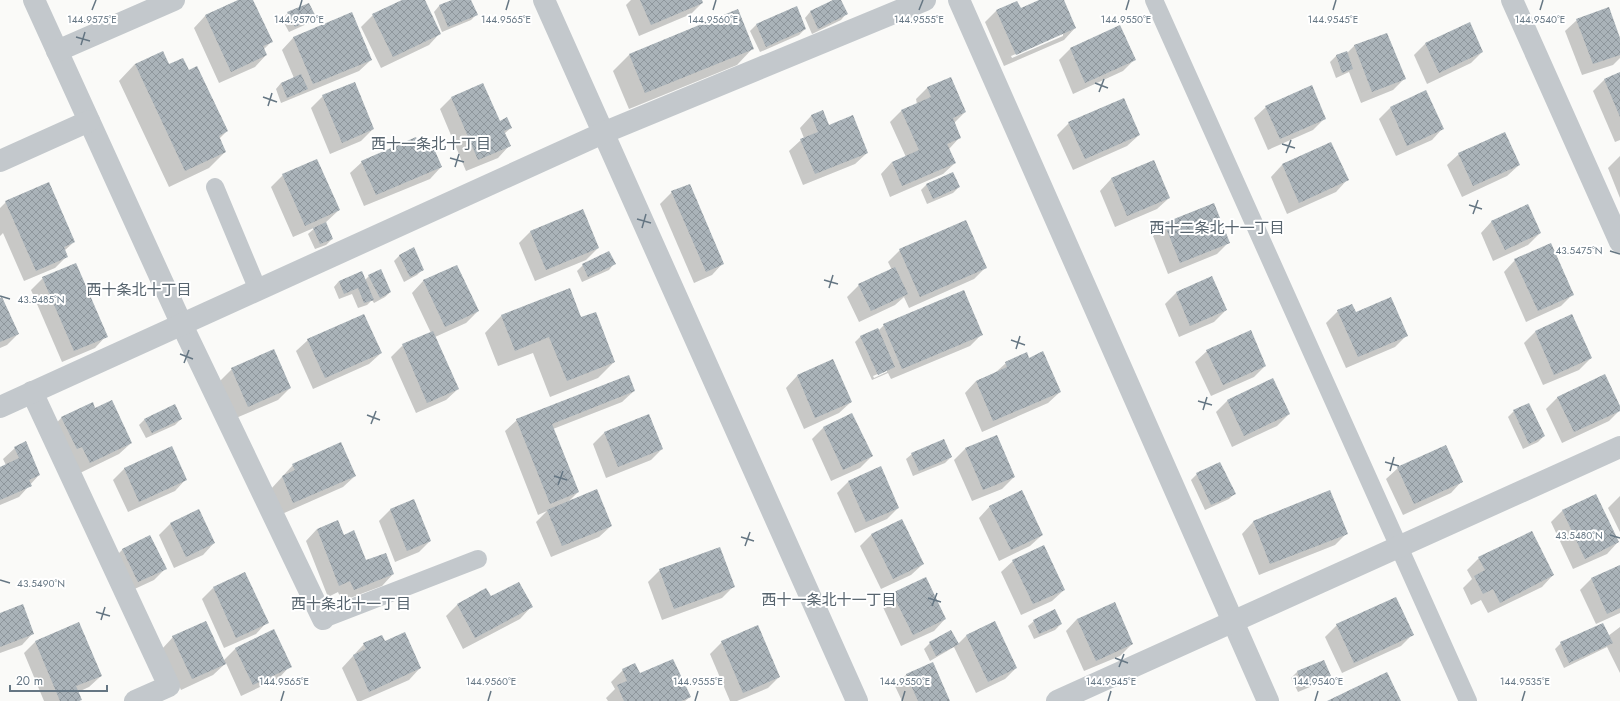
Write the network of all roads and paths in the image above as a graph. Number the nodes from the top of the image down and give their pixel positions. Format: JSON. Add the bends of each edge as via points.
{"nodes":[{"id":1,"x":34,"y":0,"type":"edge"},
{"id":2,"x":174,"y":0,"type":"edge"},
{"id":3,"x":544,"y":0,"type":"edge"},
{"id":4,"x":924,"y":0,"type":"edge"},
{"id":5,"x":959,"y":0,"type":"edge"},
{"id":6,"x":1154,"y":0,"type":"edge"},
{"id":7,"x":1512,"y":0,"type":"edge"},
{"id":8,"x":57,"y":51,"type":"junction"},
{"id":9,"x":89,"y":121,"type":"junction"},
{"id":10,"x":603,"y":133,"type":"junction"},
{"id":11,"x":0,"y":161,"type":"edge"},
{"id":12,"x":215,"y":187,"type":"dead end"},
{"id":13,"x":1620,"y":242,"type":"edge"},
{"id":14,"x":258,"y":290,"type":"junction"},
{"id":15,"x":182,"y":325,"type":"junction"},
{"id":16,"x":32,"y":392,"type":"junction"},
{"id":17,"x":0,"y":406,"type":"edge"},
{"id":18,"x":1620,"y":447,"type":"edge"},
{"id":19,"x":1398,"y":547,"type":"junction"},
{"id":20,"x":478,"y":559,"type":"dead end"},
{"id":21,"x":324,"y":620,"type":"joint"},
{"id":22,"x":1233,"y":622,"type":"junction"},
{"id":23,"x":135,"y":701,"type":"edge"},
{"id":24,"x":857,"y":701,"type":"edge"},
{"id":25,"x":1058,"y":701,"type":"edge"},
{"id":26,"x":1268,"y":701,"type":"edge"},
{"id":27,"x":1468,"y":701,"type":"edge"}],
"edges":[{"from":1,"to":8,"type":"street"},
{"from":2,"to":8,"type":"street"},
{"from":3,"to":10,"type":"street"},
{"from":4,"to":10,"type":"street"},
{"from":5,"to":22,"type":"street"},
{"from":6,"to":19,"type":"lane"},
{"from":7,"to":13,"type":"street"},
{"from":8,"to":9,"type":"street"},
{"from":9,"to":11,"type":"street"},
{"from":9,"to":15,"type":"street"},
{"from":10,"to":14,"type":"street"},
{"from":10,"to":24,"type":"street"},
{"from":12,"to":14,"type":"lane"},
{"from":14,"to":15,"type":"street"},
{"from":15,"to":16,"type":"street"},
{"from":15,"to":21,"type":"street"},
{"from":16,"to":17,"type":"street"},
{"from":16,"to":23,"type":"street","via":[[169,686]]},
{"from":18,"to":19,"type":"street"},
{"from":19,"to":22,"type":"street"},
{"from":19,"to":27,"type":"lane"},
{"from":20,"to":21,"type":"lane"},
{"from":22,"to":25,"type":"street"},
{"from":22,"to":26,"type":"street"}]}
